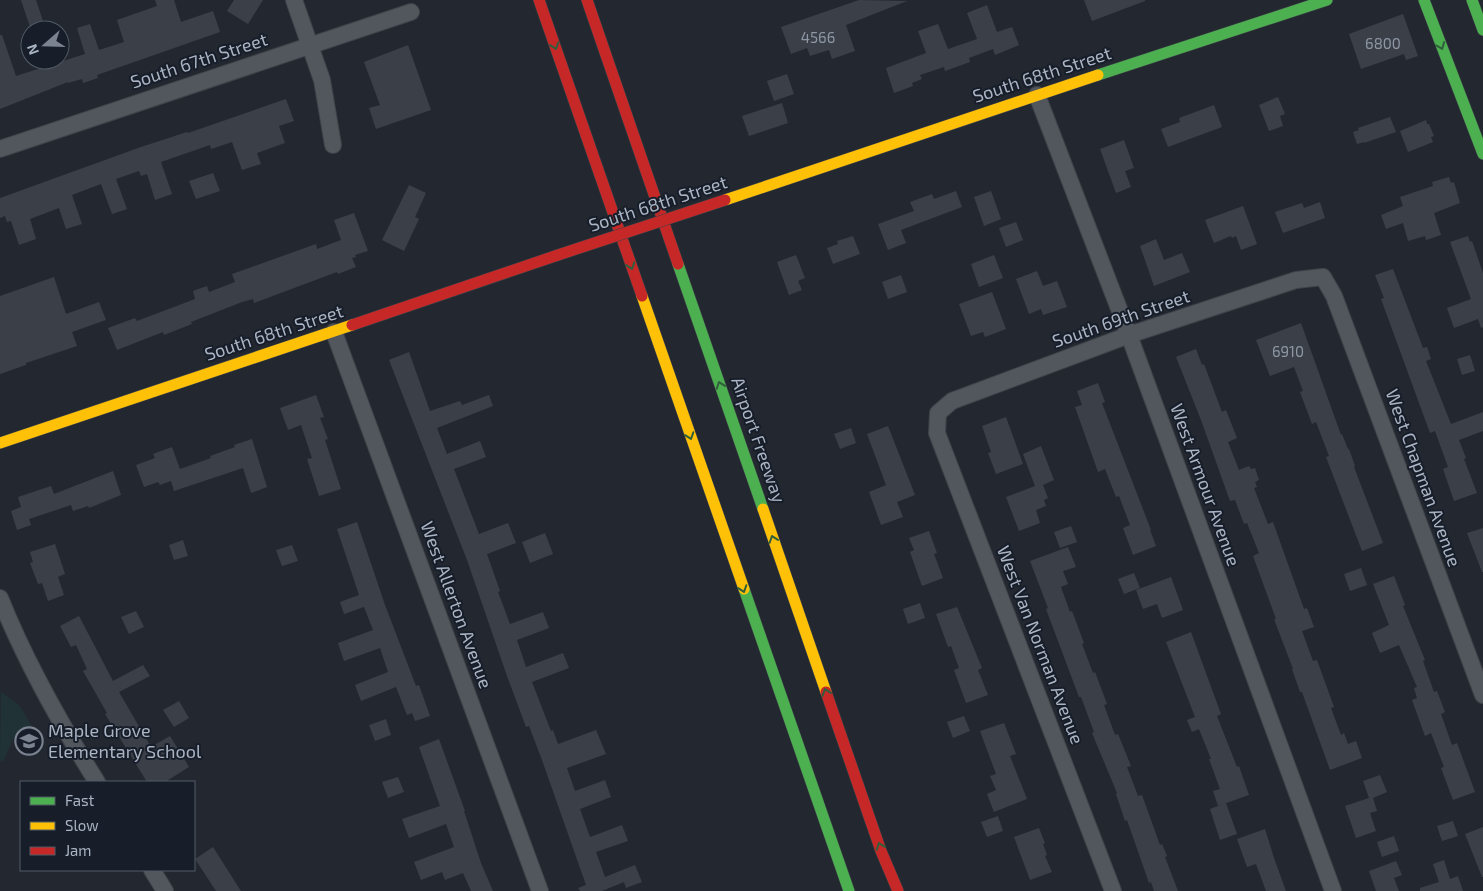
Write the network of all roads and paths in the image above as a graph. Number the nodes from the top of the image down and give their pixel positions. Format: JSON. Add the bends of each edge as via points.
{"nodes":[{"id":1,"x":294,"y":0,"type":"edge"},
{"id":2,"x":539,"y":0,"type":"edge"},
{"id":3,"x":587,"y":0,"type":"edge"},
{"id":4,"x":1327,"y":0,"type":"edge"},
{"id":5,"x":1424,"y":0,"type":"edge"},
{"id":6,"x":1472,"y":0,"type":"edge"},
{"id":7,"x":411,"y":12,"type":"dead end"},
{"id":8,"x":1483,"y":30,"type":"edge"},
{"id":9,"x":310,"y":45,"type":"junction"},
{"id":10,"x":1037,"y":95,"type":"junction"},
{"id":11,"x":333,"y":145,"type":"dead end"},
{"id":12,"x":0,"y":149,"type":"edge"},
{"id":13,"x":1483,"y":154,"type":"edge"},
{"id":14,"x":1323,"y":277,"type":"joint"},
{"id":15,"x":334,"y":332,"type":"junction"},
{"id":16,"x":1129,"y":336,"type":"junction"},
{"id":17,"x":938,"y":413,"type":"joint"},
{"id":18,"x":0,"y":443,"type":"edge"},
{"id":19,"x":0,"y":598,"type":"edge"},
{"id":20,"x":1483,"y":695,"type":"edge"},
{"id":21,"x":96,"y":781,"type":"edge"},
{"id":22,"x":153,"y":871,"type":"edge"},
{"id":23,"x":165,"y":891,"type":"edge"},
{"id":24,"x":540,"y":891,"type":"edge"},
{"id":25,"x":849,"y":891,"type":"edge"},
{"id":26,"x":898,"y":891,"type":"edge"},
{"id":27,"x":1113,"y":891,"type":"edge"},
{"id":28,"x":1333,"y":891,"type":"edge"}],
"edges":[{"from":1,"to":9,"type":"street"},
{"from":2,"to":25,"type":"main road","one_way":true},
{"from":26,"to":3,"type":"main road","name":"Airport Freeway","one_way":true,"via":[[881,851]]},
{"from":4,"to":10,"type":"main road","name":"South 68th Street"},
{"from":5,"to":13,"type":"main road","one_way":true},
{"from":6,"to":8,"type":"main road"},
{"from":7,"to":9,"type":"street","name":"South 67th Street"},
{"from":9,"to":11,"type":"street","via":[[322,80]]},
{"from":9,"to":12,"type":"street","name":"South 67th Street"},
{"from":10,"to":15,"type":"main road","name":"South 68th Street","bridge":true},
{"from":10,"to":16,"type":"street","name":"West Armour Avenue"},
{"from":14,"to":16,"type":"street","name":"South 69th Street","via":[[1296,280]]},
{"from":14,"to":20,"type":"street","name":"West Chapman Avenue","via":[[1334,296]]},
{"from":15,"to":18,"type":"main road","name":"South 68th Street"},
{"from":15,"to":24,"type":"street","name":"West Allerton Avenue"},
{"from":16,"to":17,"type":"street","name":"South 69th Street","via":[[952,401]]},
{"from":16,"to":28,"type":"street","name":"West Armour Avenue"},
{"from":17,"to":27,"type":"street","name":"West Van Norman Avenue","via":[[937,433]]},
{"from":19,"to":21,"type":"street","via":[[46,697]]},
{"from":22,"to":23,"type":"street"}]}
